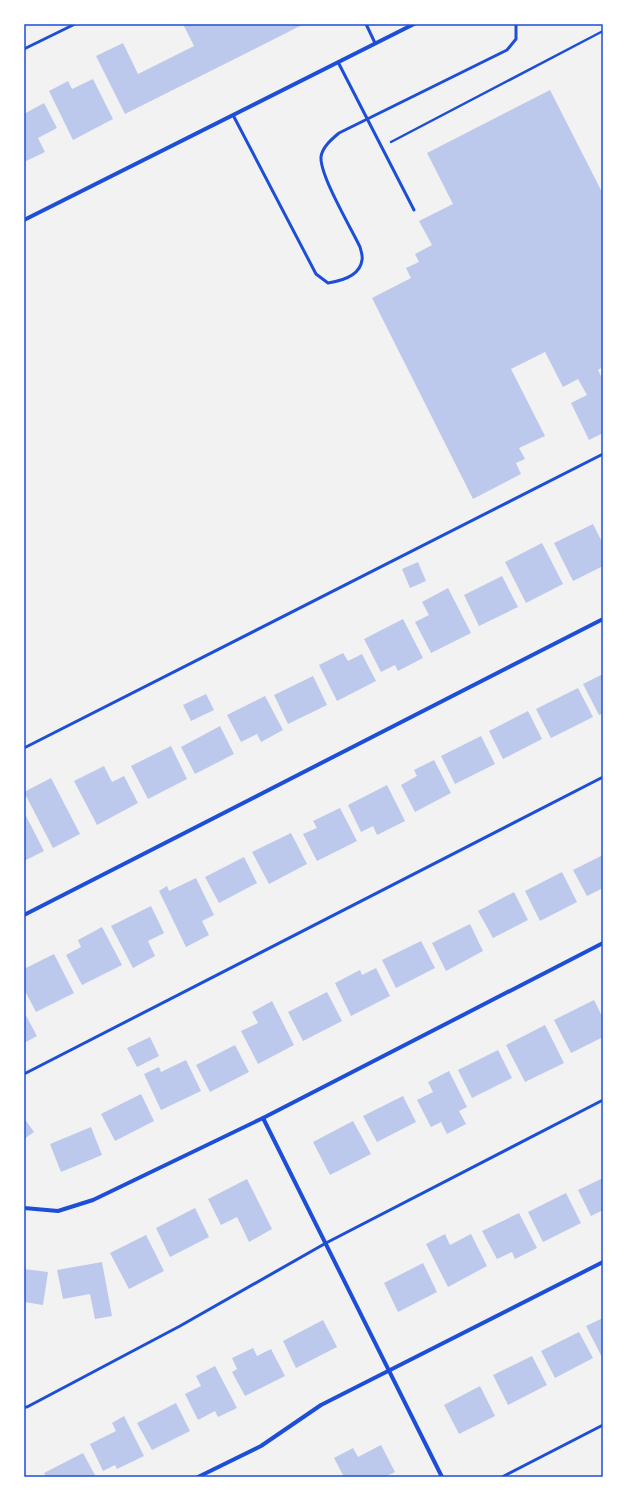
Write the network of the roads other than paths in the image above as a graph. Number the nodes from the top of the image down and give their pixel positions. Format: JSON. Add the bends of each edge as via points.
{"nodes":[{"id":1,"x":75,"y":24,"type":"edge"},
{"id":2,"x":366,"y":24,"type":"edge"},
{"id":3,"x":414,"y":24,"type":"edge"},
{"id":4,"x":516,"y":24,"type":"edge"},
{"id":5,"x":375,"y":43,"type":"junction"},
{"id":6,"x":24,"y":49,"type":"edge"},
{"id":7,"x":338,"y":62,"type":"junction"},
{"id":8,"x":233,"y":115,"type":"junction"},
{"id":9,"x":367,"y":119,"type":"junction"},
{"id":10,"x":414,"y":210,"type":"dead end"},
{"id":11,"x":24,"y":220,"type":"edge"},
{"id":12,"x":603,"y":454,"type":"edge"},
{"id":13,"x":603,"y":619,"type":"edge"},
{"id":14,"x":24,"y":748,"type":"edge"},
{"id":15,"x":603,"y":777,"type":"edge"},
{"id":16,"x":24,"y":915,"type":"edge"},
{"id":17,"x":603,"y":943,"type":"edge"},
{"id":18,"x":24,"y":1074,"type":"edge"},
{"id":19,"x":603,"y":1100,"type":"edge"},
{"id":20,"x":263,"y":1118,"type":"junction"},
{"id":21,"x":24,"y":1208,"type":"edge"},
{"id":22,"x":326,"y":1243,"type":"junction"},
{"id":23,"x":603,"y":1262,"type":"edge"},
{"id":24,"x":389,"y":1370,"type":"junction"},
{"id":25,"x":24,"y":1407,"type":"edge"},
{"id":26,"x":603,"y":1425,"type":"edge"},
{"id":27,"x":198,"y":1477,"type":"edge"},
{"id":28,"x":442,"y":1477,"type":"edge"},
{"id":29,"x":502,"y":1477,"type":"edge"}],
"edges":[{"from":1,"to":6,"type":"lane"},
{"from":2,"to":5,"type":"lane"},
{"from":3,"to":5,"type":"street"},
{"from":4,"to":9,"type":"lane","via":[[516,39],[507,50]]},
{"from":5,"to":7,"type":"street"},
{"from":7,"to":8,"type":"street"},
{"from":7,"to":9,"type":"lane"},
{"from":8,"to":9,"type":"lane","via":[[316,274],[328,283],[340,281],[355,273],[362,260],[360,247],[324,173],[321,157],[327,144],[339,133]]},
{"from":8,"to":11,"type":"street"},
{"from":9,"to":10,"type":"lane"},
{"from":12,"to":14,"type":"lane"},
{"from":13,"to":16,"type":"street"},
{"from":15,"to":18,"type":"lane"},
{"from":17,"to":20,"type":"street"},
{"from":19,"to":22,"type":"lane"},
{"from":20,"to":21,"type":"street","via":[[93,1200],[58,1211]]},
{"from":20,"to":22,"type":"street"},
{"from":22,"to":24,"type":"street"},
{"from":22,"to":25,"type":"lane","via":[[180,1326]]},
{"from":23,"to":24,"type":"street"},
{"from":24,"to":27,"type":"street","via":[[321,1405],[261,1446]]},
{"from":24,"to":28,"type":"street"},
{"from":26,"to":29,"type":"lane"}]}
